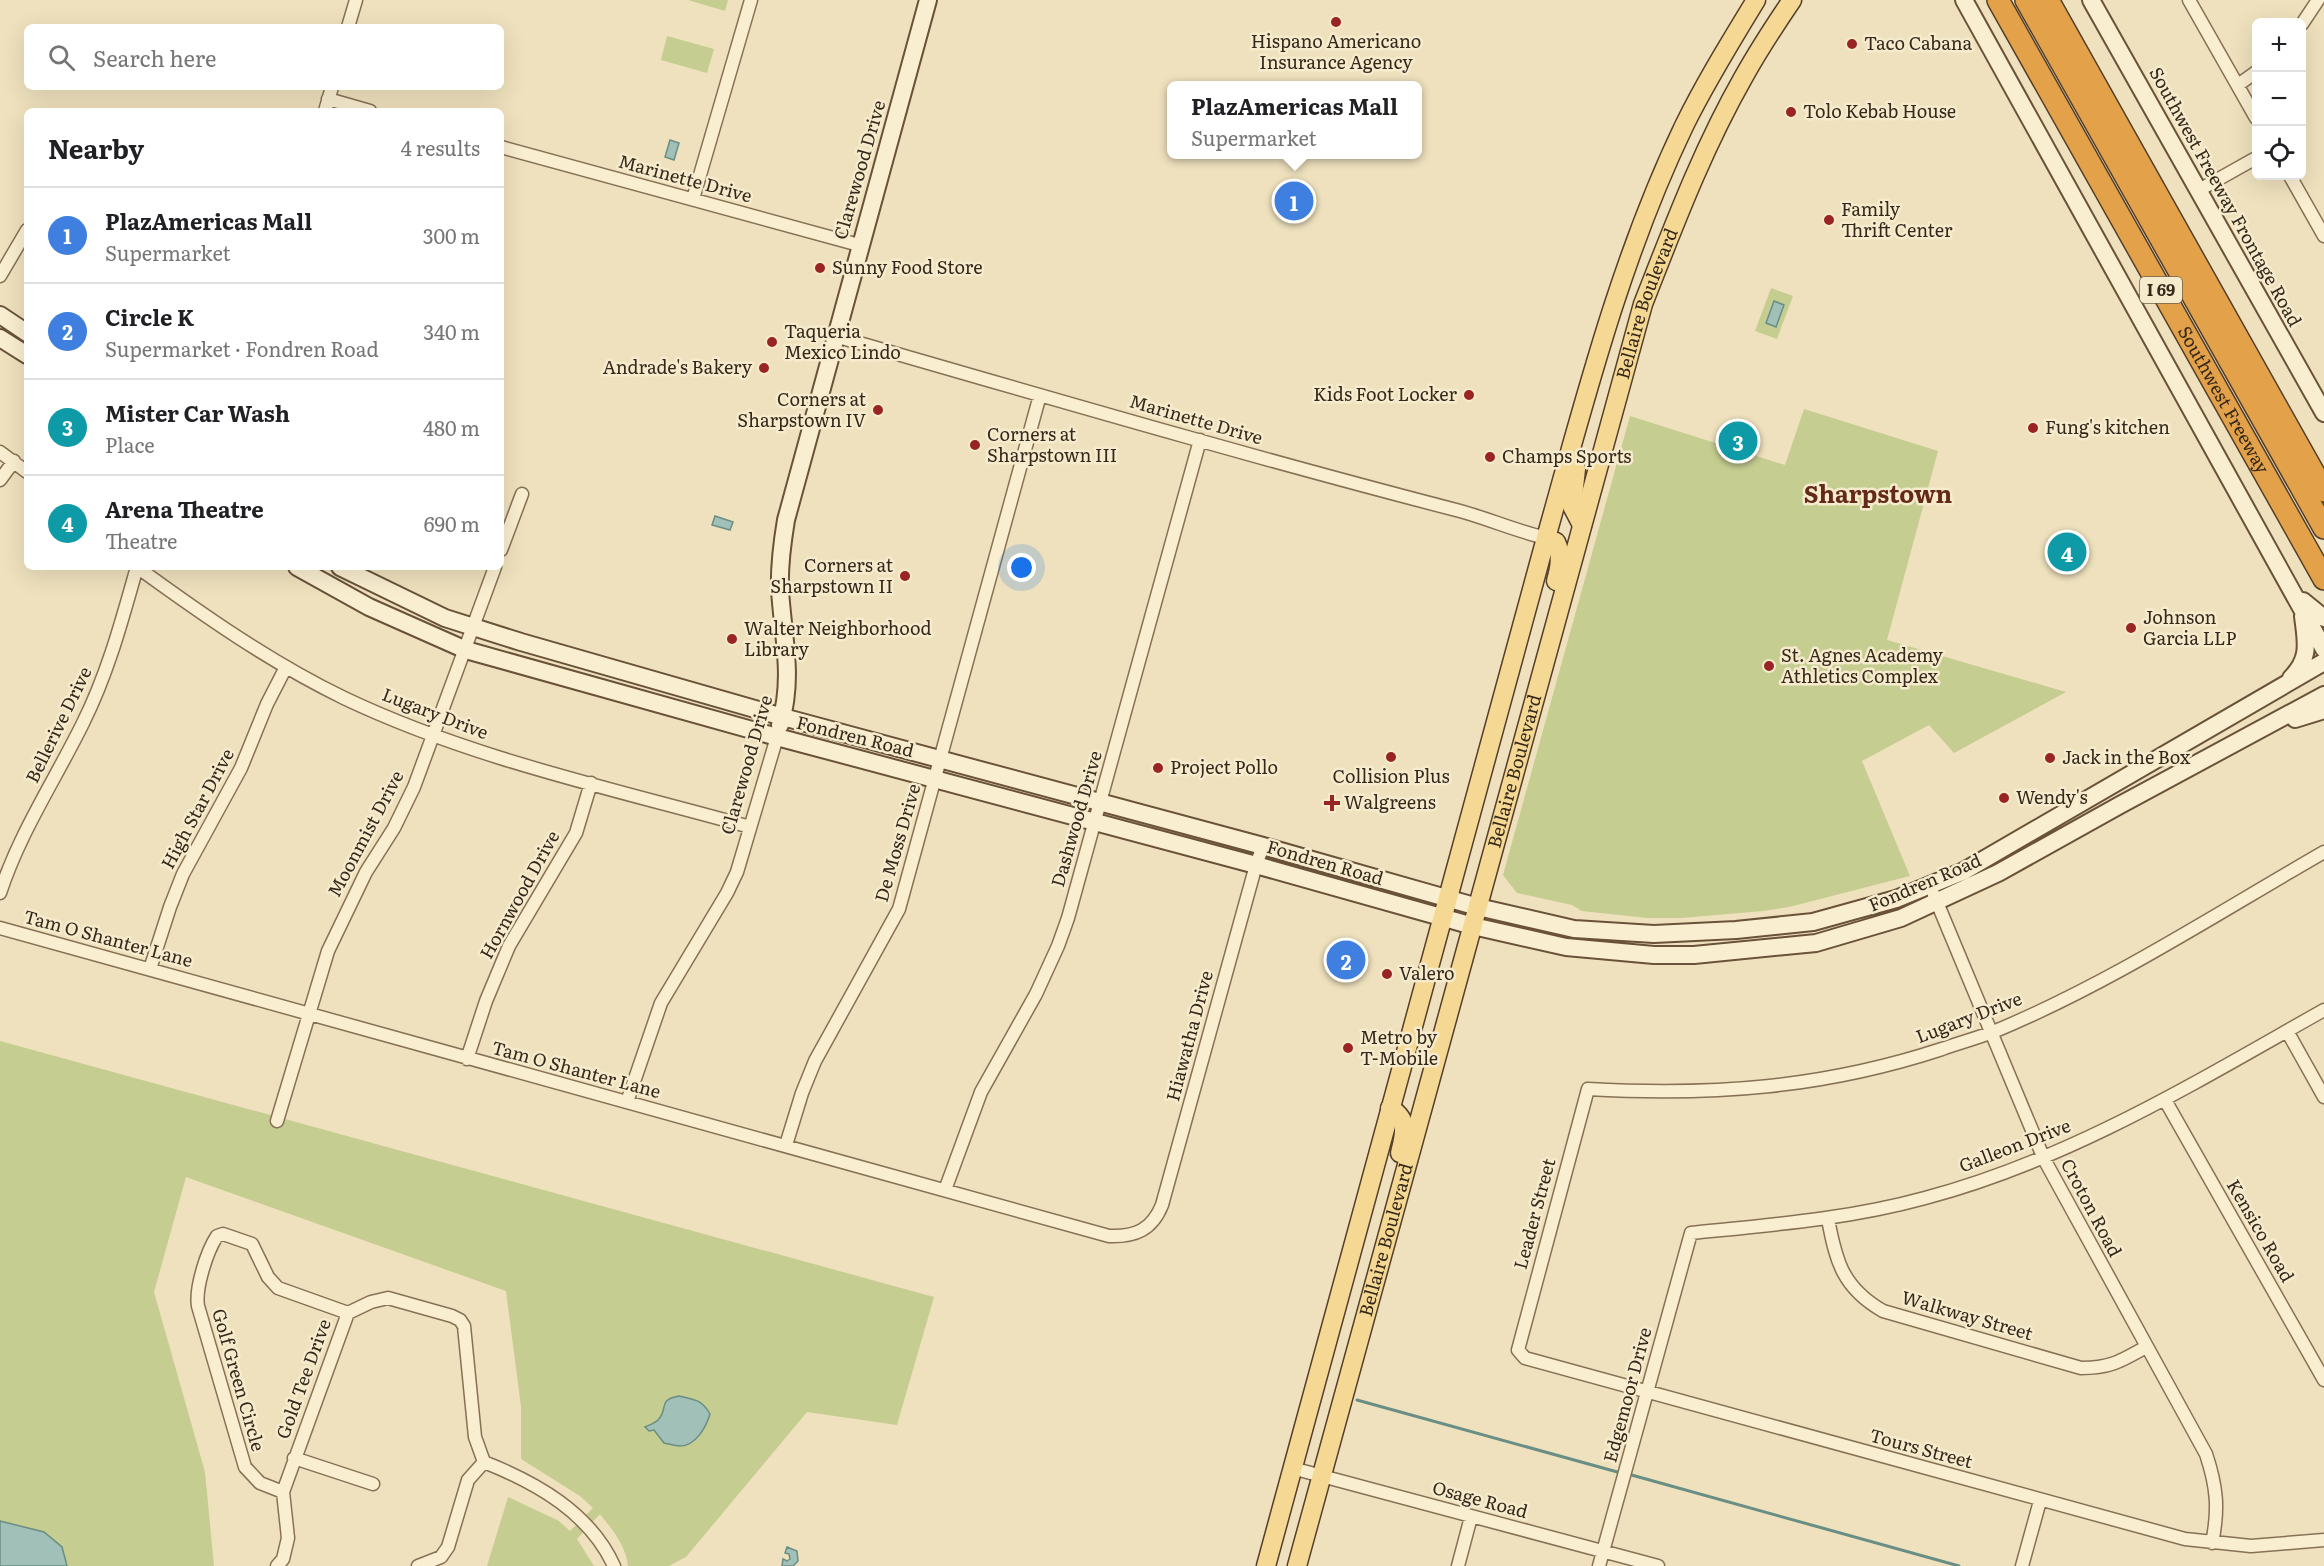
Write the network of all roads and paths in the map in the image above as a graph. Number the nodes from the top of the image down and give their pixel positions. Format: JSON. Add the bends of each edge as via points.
{"nodes":[{"id":1,"x":356,"y":0,"type":"edge"},
{"id":2,"x":752,"y":0,"type":"edge"},
{"id":3,"x":928,"y":0,"type":"edge"},
{"id":4,"x":1756,"y":0,"type":"edge"},
{"id":5,"x":1792,"y":0,"type":"edge"},
{"id":6,"x":1964,"y":0,"type":"edge"},
{"id":7,"x":1998,"y":0,"type":"edge"},
{"id":8,"x":2026,"y":0,"type":"edge"},
{"id":9,"x":2048,"y":0,"type":"edge"},
{"id":10,"x":2091,"y":0,"type":"edge"},
{"id":11,"x":2189,"y":0,"type":"edge"},
{"id":12,"x":2318,"y":0,"type":"edge"},
{"id":13,"x":2305,"y":18,"type":"edge"},
{"id":14,"x":349,"y":24,"type":"edge"},
{"id":15,"x":2252,"y":75,"type":"edge"},
{"id":16,"x":2238,"y":86,"type":"junction"},
{"id":17,"x":329,"y":99,"type":"edge"},
{"id":18,"x":360,"y":108,"type":"edge"},
{"id":19,"x":2252,"y":111,"type":"edge"},
{"id":20,"x":504,"y":148,"type":"edge"},
{"id":21,"x":2252,"y":160,"type":"edge"},
{"id":22,"x":2292,"y":180,"type":"edge"},
{"id":23,"x":2199,"y":190,"type":"junction"},
{"id":24,"x":693,"y":199,"type":"junction"},
{"id":25,"x":2324,"y":208,"type":"edge"},
{"id":26,"x":2312,"y":215,"type":"junction"},
{"id":27,"x":24,"y":235,"type":"edge"},
{"id":28,"x":2324,"y":236,"type":"edge"},
{"id":29,"x":859,"y":245,"type":"junction"},
{"id":30,"x":0,"y":276,"type":"edge"},
{"id":31,"x":0,"y":315,"type":"edge"},
{"id":32,"x":24,"y":331,"type":"edge"},
{"id":33,"x":835,"y":336,"type":"junction"},
{"id":34,"x":0,"y":338,"type":"edge"},
{"id":35,"x":24,"y":353,"type":"edge"},
{"id":36,"x":1040,"y":395,"type":"junction"},
{"id":37,"x":2324,"y":413,"type":"edge"},
{"id":38,"x":1200,"y":440,"type":"junction"},
{"id":39,"x":1572,"y":447,"type":"junction"},
{"id":40,"x":0,"y":452,"type":"edge"},
{"id":41,"x":14,"y":461,"type":"junction"},
{"id":42,"x":24,"y":469,"type":"edge"},
{"id":43,"x":0,"y":480,"type":"edge"},
{"id":44,"x":2324,"y":490,"type":"edge"},
{"id":45,"x":522,"y":494,"type":"dead end"},
{"id":46,"x":1582,"y":525,"type":"junction"},
{"id":47,"x":2324,"y":528,"type":"edge"},
{"id":48,"x":1546,"y":538,"type":"junction"},
{"id":49,"x":504,"y":542,"type":"edge"},
{"id":50,"x":136,"y":570,"type":"edge"},
{"id":51,"x":141,"y":570,"type":"edge"},
{"id":52,"x":302,"y":570,"type":"edge"},
{"id":53,"x":346,"y":570,"type":"edge"},
{"id":54,"x":494,"y":570,"type":"edge"},
{"id":55,"x":2324,"y":579,"type":"edge"},
{"id":56,"x":2298,"y":600,"type":"junction"},
{"id":57,"x":2324,"y":618,"type":"edge"},
{"id":58,"x":473,"y":628,"type":"junction"},
{"id":59,"x":1550,"y":644,"type":"junction"},
{"id":60,"x":2324,"y":649,"type":"edge"},
{"id":61,"x":465,"y":650,"type":"junction"},
{"id":62,"x":2324,"y":662,"type":"edge"},
{"id":63,"x":286,"y":668,"type":"junction"},
{"id":64,"x":2284,"y":685,"type":"junction"},
{"id":65,"x":2324,"y":695,"type":"edge"},
{"id":66,"x":2324,"y":711,"type":"edge"},
{"id":67,"x":783,"y":717,"type":"junction"},
{"id":68,"x":2262,"y":730,"type":"junction"},
{"id":69,"x":434,"y":734,"type":"junction"},
{"id":70,"x":777,"y":737,"type":"junction"},
{"id":71,"x":2186,"y":744,"type":"junction"},
{"id":72,"x":941,"y":759,"type":"junction"},
{"id":73,"x":935,"y":778,"type":"junction"},
{"id":74,"x":591,"y":783,"type":"junction"},
{"id":75,"x":1101,"y":802,"type":"junction"},
{"id":76,"x":2120,"y":805,"type":"junction"},
{"id":77,"x":1095,"y":821,"type":"junction"},
{"id":78,"x":750,"y":827,"type":"junction"},
{"id":79,"x":1263,"y":846,"type":"junction"},
{"id":80,"x":2324,"y":852,"type":"edge"},
{"id":81,"x":1256,"y":865,"type":"junction"},
{"id":82,"x":0,"y":892,"type":"edge"},
{"id":83,"x":1933,"y":894,"type":"junction"},
{"id":84,"x":1447,"y":898,"type":"junction"},
{"id":85,"x":1478,"y":907,"type":"junction"},
{"id":86,"x":1442,"y":916,"type":"junction"},
{"id":87,"x":1473,"y":926,"type":"junction"},
{"id":88,"x":0,"y":928,"type":"edge"},
{"id":89,"x":1654,"y":934,"type":"junction"},
{"id":90,"x":1654,"y":955,"type":"junction"},
{"id":91,"x":150,"y":969,"type":"junction"},
{"id":92,"x":2324,"y":1010,"type":"edge"},
{"id":93,"x":308,"y":1013,"type":"junction"},
{"id":94,"x":2287,"y":1031,"type":"junction"},
{"id":95,"x":1992,"y":1032,"type":"junction"},
{"id":96,"x":467,"y":1059,"type":"junction"},
{"id":97,"x":1588,"y":1089,"type":"joint"},
{"id":98,"x":2324,"y":1097,"type":"edge"},
{"id":99,"x":2165,"y":1100,"type":"junction"},
{"id":100,"x":627,"y":1102,"type":"junction"},
{"id":101,"x":1390,"y":1108,"type":"junction"},
{"id":102,"x":278,"y":1121,"type":"dead end"},
{"id":103,"x":786,"y":1145,"type":"junction"},
{"id":104,"x":2044,"y":1159,"type":"junction"},
{"id":105,"x":945,"y":1190,"type":"junction"},
{"id":106,"x":1396,"y":1208,"type":"junction"},
{"id":107,"x":1828,"y":1219,"type":"junction"},
{"id":108,"x":1143,"y":1231,"type":"joint"},
{"id":109,"x":1691,"y":1233,"type":"joint"},
{"id":110,"x":1337,"y":1304,"type":"junction"},
{"id":111,"x":1367,"y":1312,"type":"junction"},
{"id":112,"x":348,"y":1313,"type":"junction"},
{"id":113,"x":2146,"y":1347,"type":"junction"},
{"id":114,"x":1518,"y":1350,"type":"joint"},
{"id":115,"x":2324,"y":1380,"type":"edge"},
{"id":116,"x":1648,"y":1393,"type":"junction"},
{"id":117,"x":294,"y":1458,"type":"junction"},
{"id":118,"x":484,"y":1462,"type":"junction"},
{"id":119,"x":1293,"y":1468,"type":"junction"},
{"id":120,"x":1322,"y":1476,"type":"junction"},
{"id":121,"x":373,"y":1484,"type":"dead end"},
{"id":122,"x":283,"y":1492,"type":"junction"},
{"id":123,"x":2040,"y":1500,"type":"junction"},
{"id":124,"x":1471,"y":1517,"type":"junction"},
{"id":125,"x":2324,"y":1540,"type":"edge"},
{"id":126,"x":2212,"y":1543,"type":"junction"},
{"id":127,"x":1603,"y":1551,"type":"junction"},
{"id":128,"x":277,"y":1566,"type":"edge"},
{"id":129,"x":418,"y":1566,"type":"edge"},
{"id":130,"x":614,"y":1566,"type":"edge"},
{"id":131,"x":1266,"y":1566,"type":"edge"},
{"id":132,"x":1297,"y":1566,"type":"edge"},
{"id":133,"x":1458,"y":1566,"type":"edge"},
{"id":134,"x":1599,"y":1566,"type":"edge"},
{"id":135,"x":1658,"y":1566,"type":"edge"},
{"id":136,"x":2022,"y":1566,"type":"edge"}],
"edges":[{"from":1,"to":14,"type":"street"},
{"from":2,"to":24,"type":"street"},
{"from":3,"to":29,"type":"main road","name":"Clarewood Drive"},
{"from":4,"to":39,"type":"main road","name":"Bellaire Boulevard","via":[[1685,124],[1654,193],[1622,280]]},
{"from":5,"to":46,"type":"main road","name":"Bellaire Boulevard","via":[[1742,78],[1670,235],[1639,317]]},
{"from":6,"to":56,"type":"main road"},
{"from":7,"to":55,"type":"highway","name":"Southwest Freeway","number":"I 69"},
{"from":8,"to":47,"type":"highway"},
{"from":9,"to":44,"type":"highway","number":"I 69"},
{"from":10,"to":23,"type":"main road","name":"Southwest Freeway Frontage Road"},
{"from":11,"to":16,"type":"street"},
{"from":12,"to":13,"type":"street"},
{"from":15,"to":16,"type":"street"},
{"from":16,"to":19,"type":"street"},
{"from":17,"to":18,"type":"street"},
{"from":20,"to":24,"type":"street","name":"Marinette Drive"},
{"from":21,"to":23,"type":"street"},
{"from":22,"to":26,"type":"street"},
{"from":23,"to":37,"type":"main road","name":"Southwest Freeway Frontage Road"},
{"from":24,"to":29,"type":"street","name":"Marinette Drive"},
{"from":25,"to":26,"type":"street"},
{"from":26,"to":28,"type":"street"},
{"from":27,"to":30,"type":"street"},
{"from":29,"to":33,"type":"main road","name":"Clarewood Drive"},
{"from":31,"to":32,"type":"main road"},
{"from":33,"to":36,"type":"street","name":"Marinette Drive"},
{"from":33,"to":67,"type":"main road","name":"Clarewood Drive","via":[[783,535],[780,591],[789,664]]},
{"from":34,"to":35,"type":"main road"},
{"from":36,"to":38,"type":"street","name":"Marinette Drive"},
{"from":36,"to":72,"type":"street","name":"De Moss Drive"},
{"from":38,"to":48,"type":"street","name":"Marinette Drive"},
{"from":38,"to":75,"type":"street","name":"Dashwood Drive"},
{"from":39,"to":46,"type":"main road","via":[[1576,456],[1572,506]]},
{"from":39,"to":48,"type":"main road","name":"Bellaire Boulevard"},
{"from":40,"to":41,"type":"street"},
{"from":41,"to":42,"type":"street"},
{"from":41,"to":43,"type":"street"},
{"from":45,"to":49,"type":"street"},
{"from":46,"to":59,"type":"main road","name":"Bellaire Boulevard"},
{"from":48,"to":59,"type":"main road","via":[[1556,542],[1560,564],[1548,617]]},
{"from":48,"to":84,"type":"main road","name":"Bellaire Boulevard"},
{"from":50,"to":82,"type":"street","name":"Bellerive Drive","via":[[99,690],[19,843]]},
{"from":51,"to":63,"type":"street","name":"Lugary Drive"},
{"from":52,"to":61,"type":"main road","name":"Fondren Road","via":[[369,608]]},
{"from":53,"to":58,"type":"main road","name":"Fondren Road"},
{"from":54,"to":58,"type":"street","name":"Moonmist Drive"},
{"from":56,"to":57,"type":"main road"},
{"from":56,"to":60,"type":"main road"},
{"from":56,"to":64,"type":"main road","via":[[2306,653],[2301,669]]},
{"from":58,"to":61,"type":"street","name":"Moonmist Drive"},
{"from":58,"to":67,"type":"main road","name":"Fondren Road"},
{"from":59,"to":85,"type":"main road","name":"Bellaire Boulevard"},
{"from":61,"to":69,"type":"street","name":"Moonmist Drive"},
{"from":61,"to":70,"type":"main road","name":"Fondren Road"},
{"from":62,"to":64,"type":"main road","name":"Fondren Road"},
{"from":63,"to":69,"type":"street","name":"Lugary Drive","via":[[344,698]]},
{"from":63,"to":91,"type":"street","name":"High Star Drive","via":[[241,768],[183,874]]},
{"from":64,"to":71,"type":"main road","name":"Fondren Road"},
{"from":65,"to":68,"type":"main road","name":"Fondren Road"},
{"from":66,"to":68,"type":"main road"},
{"from":67,"to":70,"type":"main road","name":"Clarewood Drive"},
{"from":67,"to":72,"type":"main road","name":"Fondren Road"},
{"from":68,"to":76,"type":"main road","name":"Fondren Road"},
{"from":69,"to":74,"type":"street","name":"Lugary Drive"},
{"from":69,"to":93,"type":"street","name":"Moonmist Drive","via":[[394,828],[342,920]]},
{"from":70,"to":73,"type":"main road","name":"Fondren Road"},
{"from":70,"to":78,"type":"street","name":"Clarewood Drive"},
{"from":71,"to":76,"type":"main road","via":[[2182,759],[2130,789]]},
{"from":71,"to":83,"type":"main road","name":"Fondren Road","via":[[1964,871]]},
{"from":72,"to":73,"type":"street","name":"De Moss Drive"},
{"from":72,"to":75,"type":"main road","name":"Fondren Road"},
{"from":73,"to":77,"type":"main road","name":"Fondren Road"},
{"from":73,"to":103,"type":"street","name":"De Moss Drive","via":[[899,909],[815,1061]]},
{"from":74,"to":78,"type":"street","name":"Lugary Drive"},
{"from":74,"to":96,"type":"street","name":"Hornwood Drive","via":[[576,833],[505,955]]},
{"from":75,"to":77,"type":"street","name":"Dashwood Drive"},
{"from":75,"to":79,"type":"main road","name":"Fondren Road"},
{"from":76,"to":83,"type":"main road","name":"Fondren Road","via":[[1998,873]]},
{"from":77,"to":81,"type":"main road","name":"Fondren Road"},
{"from":77,"to":105,"type":"street","name":"Dashwood Drive","via":[[1058,946],[981,1092]]},
{"from":78,"to":100,"type":"street","name":"Clarewood Drive","via":[[727,893],[661,1004]]},
{"from":79,"to":81,"type":"street","name":"Hiawatha Drive"},
{"from":79,"to":84,"type":"main road","name":"Fondren Road"},
{"from":80,"to":95,"type":"street","name":"Lugary Drive","via":[[2077,993]]},
{"from":81,"to":86,"type":"main road","name":"Fondren Road"},
{"from":81,"to":108,"type":"street","name":"Hiawatha Drive","via":[[1162,1205],[1152,1224]]},
{"from":83,"to":89,"type":"main road","name":"Fondren Road","via":[[1813,922]]},
{"from":83,"to":90,"type":"main road","name":"Fondren Road","via":[[1901,918],[1816,943]]},
{"from":83,"to":95,"type":"street","name":"Croton Road"},
{"from":84,"to":85,"type":"main road","name":"Fondren Road"},
{"from":84,"to":86,"type":"main road","name":"Bellaire Boulevard"},
{"from":85,"to":87,"type":"main road","name":"Bellaire Boulevard"},
{"from":85,"to":89,"type":"main road","name":"Fondren Road","via":[[1574,929]]},
{"from":86,"to":87,"type":"main road","name":"Fondren Road"},
{"from":86,"to":101,"type":"main road","name":"Bellaire Boulevard"},
{"from":87,"to":90,"type":"main road","name":"Fondren Road","via":[[1566,947]]},
{"from":87,"to":106,"type":"main road","name":"Bellaire Boulevard"},
{"from":88,"to":91,"type":"street","name":"Tam O Shanter Lane"},
{"from":89,"to":90,"type":"main road"},
{"from":91,"to":93,"type":"street","name":"Tam O Shanter Lane"},
{"from":92,"to":94,"type":"street","name":"Galleon Drive"},
{"from":93,"to":96,"type":"street","name":"Tam O Shanter Lane"},
{"from":93,"to":102,"type":"street","name":"Moonmist Drive"},
{"from":94,"to":98,"type":"street"},
{"from":94,"to":99,"type":"street","name":"Galleon Drive"},
{"from":95,"to":97,"type":"street","name":"Lugary Drive","via":[[1906,1060],[1826,1080],[1748,1090]]},
{"from":95,"to":104,"type":"street","name":"Croton Road"},
{"from":96,"to":100,"type":"street","name":"Tam O Shanter Lane"},
{"from":97,"to":114,"type":"street","name":"Leader Street"},
{"from":99,"to":104,"type":"street","name":"Galleon Drive"},
{"from":99,"to":115,"type":"street","name":"Kensico Road"},
{"from":100,"to":103,"type":"street","name":"Tam O Shanter Lane"},
{"from":101,"to":106,"type":"main road","via":[[1400,1114],[1405,1132],[1394,1181]]},
{"from":101,"to":110,"type":"main road","name":"Bellaire Boulevard"},
{"from":103,"to":105,"type":"street","name":"Tam O Shanter Lane"},
{"from":104,"to":107,"type":"street","name":"Galleon Drive","via":[[1925,1198]]},
{"from":104,"to":113,"type":"street","name":"Croton Road"},
{"from":105,"to":108,"type":"street","name":"Tam O Shanter Lane","via":[[1109,1236],[1123,1237]]},
{"from":106,"to":111,"type":"main road","name":"Bellaire Boulevard"},
{"from":107,"to":109,"type":"street","name":"Galleon Drive"},
{"from":107,"to":113,"type":"street","name":"Walkway Street","via":[[1842,1272],[1865,1301],[1883,1311],[2081,1368],[2116,1364]]},
{"from":109,"to":116,"type":"street","name":"Edgemoor Drive"},
{"from":110,"to":111,"type":"main road"},
{"from":110,"to":119,"type":"main road","name":"Bellaire Boulevard"},
{"from":111,"to":120,"type":"main road","name":"Bellaire Boulevard"},
{"from":112,"to":117,"type":"street","name":"Gold Tee Drive"},
{"from":112,"to":118,"type":"street","via":[[388,1298],[460,1320],[464,1326],[475,1437]]},
{"from":112,"to":122,"type":"street","name":"Golf Green Circle","via":[[278,1288],[247,1241],[224,1234],[217,1236],[211,1246],[196,1298],[245,1467],[260,1483]]},
{"from":113,"to":126,"type":"street","name":"Croton Road","via":[[2206,1454],[2217,1497]]},
{"from":114,"to":116,"type":"street","name":"Tours Street","via":[[1525,1358]]},
{"from":116,"to":123,"type":"street","name":"Tours Street"},
{"from":116,"to":127,"type":"street","name":"Edgemoor Drive"},
{"from":117,"to":121,"type":"street"},
{"from":117,"to":122,"type":"street","name":"Gold Tee Drive"},
{"from":118,"to":129,"type":"street","via":[[471,1475],[448,1547],[441,1557]]},
{"from":118,"to":130,"type":"street","via":[[516,1476],[575,1512],[599,1538]]},
{"from":119,"to":120,"type":"street","name":"Osage Road"},
{"from":119,"to":131,"type":"main road","name":"Bellaire Boulevard"},
{"from":120,"to":124,"type":"street","name":"Osage Road"},
{"from":120,"to":132,"type":"main road","name":"Bellaire Boulevard"},
{"from":122,"to":128,"type":"street","via":[[288,1538],[283,1559]]},
{"from":123,"to":126,"type":"street","name":"Tours Street"},
{"from":123,"to":136,"type":"street"},
{"from":124,"to":127,"type":"street","name":"Osage Road"},
{"from":124,"to":133,"type":"street"},
{"from":125,"to":126,"type":"street","name":"Tours Street","via":[[2251,1546]]},
{"from":127,"to":134,"type":"street","name":"Edgemoor Drive"},
{"from":127,"to":135,"type":"street","name":"Osage Road"}]}
